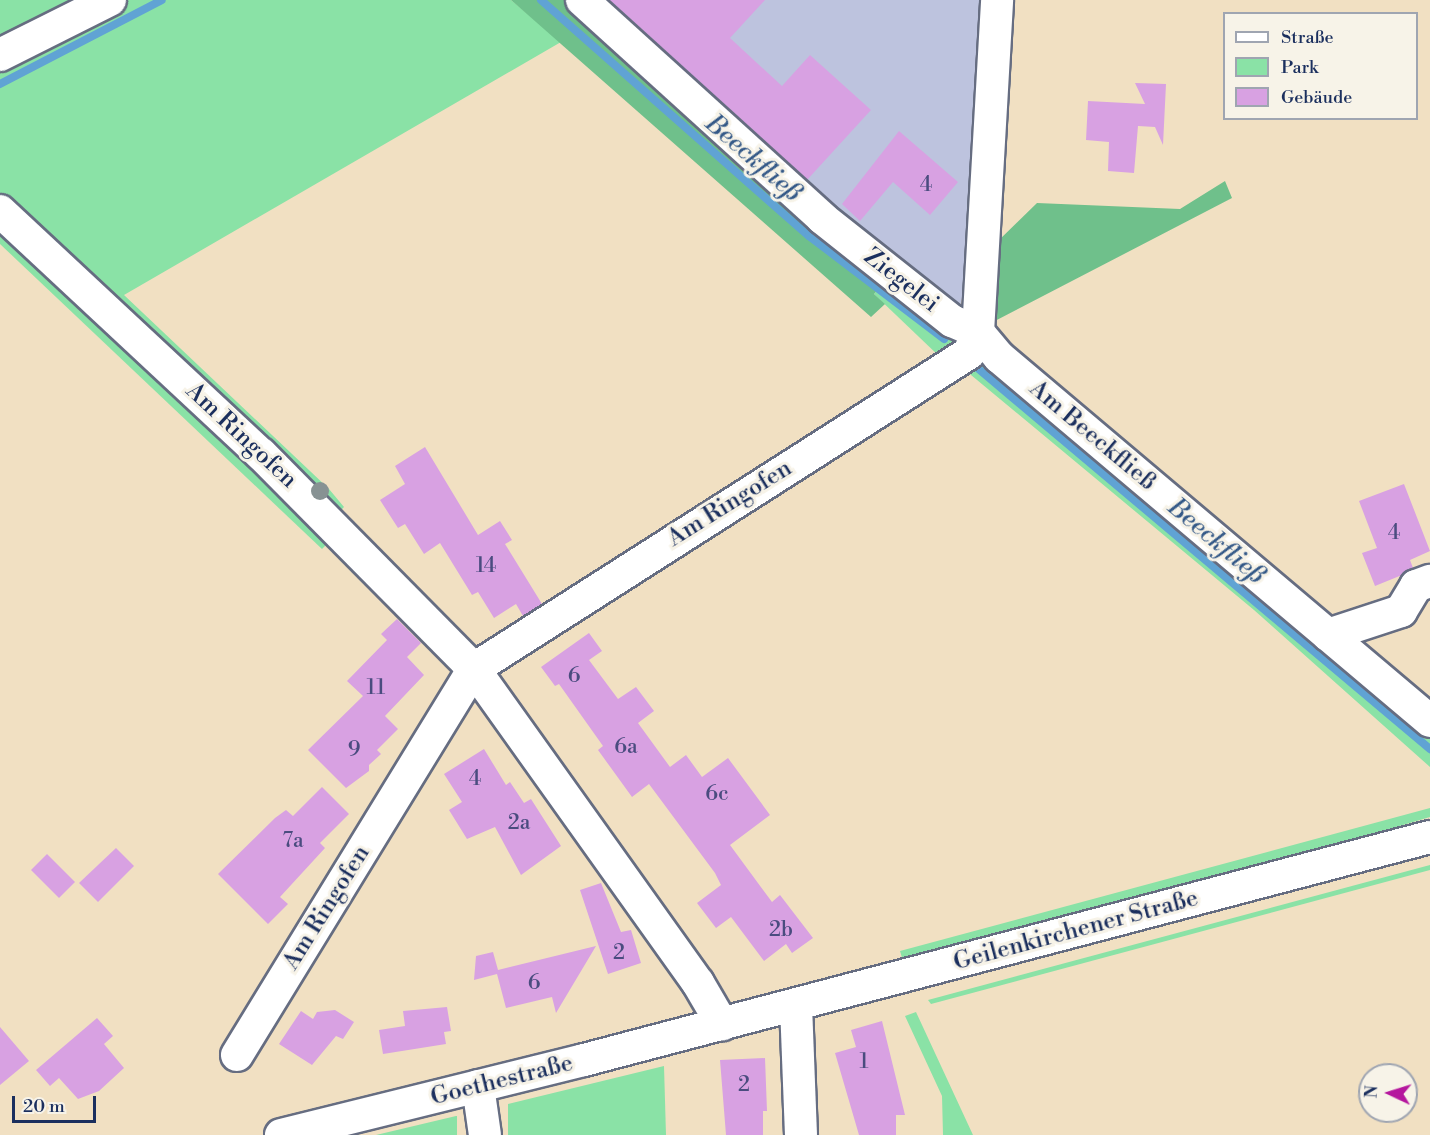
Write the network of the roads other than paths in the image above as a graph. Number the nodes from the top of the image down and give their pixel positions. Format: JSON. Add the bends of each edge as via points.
{"nodes":[{"id":1,"x":110,"y":0,"type":"edge"},
{"id":2,"x":582,"y":0,"type":"edge"},
{"id":3,"x":997,"y":0,"type":"edge"},
{"id":4,"x":0,"y":55,"type":"edge"},
{"id":5,"x":0,"y":211,"type":"edge"},
{"id":6,"x":978,"y":333,"type":"junction"},
{"id":7,"x":1430,"y":581,"type":"edge"},
{"id":8,"x":1328,"y":635,"type":"junction"},
{"id":9,"x":474,"y":669,"type":"junction"},
{"id":10,"x":1430,"y":722,"type":"edge"},
{"id":11,"x":1430,"y":837,"type":"edge"},
{"id":12,"x":796,"y":1005,"type":"junction"},
{"id":13,"x":722,"y":1024,"type":"junction"},
{"id":14,"x":237,"y":1055,"type":"dead end"},
{"id":15,"x":478,"y":1086,"type":"junction"},
{"id":16,"x":281,"y":1135,"type":"edge"},
{"id":17,"x":485,"y":1135,"type":"edge"},
{"id":18,"x":801,"y":1135,"type":"edge"}],
"edges":[{"from":1,"to":4,"type":"street"},
{"from":2,"to":6,"type":"street","name":"Ziegelei","via":[[822,218],[952,321]]},
{"from":3,"to":6,"type":"street","name":"Ziegelei"},
{"from":5,"to":9,"type":"street","name":"Am Ringofen","via":[[270,462]]},
{"from":6,"to":8,"type":"street","name":"Am Beeckfließ","via":[[999,357]]},
{"from":6,"to":9,"type":"street","name":"Am Ringofen","via":[[969,353]]},
{"from":7,"to":8,"type":"street","via":[[1416,586],[1401,611]]},
{"from":8,"to":10,"type":"street","name":"Am Beeckfließ"},
{"from":9,"to":13,"type":"street","name":"Am Ringofen","via":[[698,983]]},
{"from":9,"to":14,"type":"street","name":"Am Ringofen"},
{"from":11,"to":12,"type":"street","name":"Geilenkirchener Straße"},
{"from":12,"to":13,"type":"street","name":"Geilenkirchener Straße"},
{"from":12,"to":18,"type":"street"},
{"from":13,"to":15,"type":"street","name":"Goethestraße"},
{"from":15,"to":16,"type":"street","name":"Goethestraße"},
{"from":15,"to":17,"type":"street"}]}
